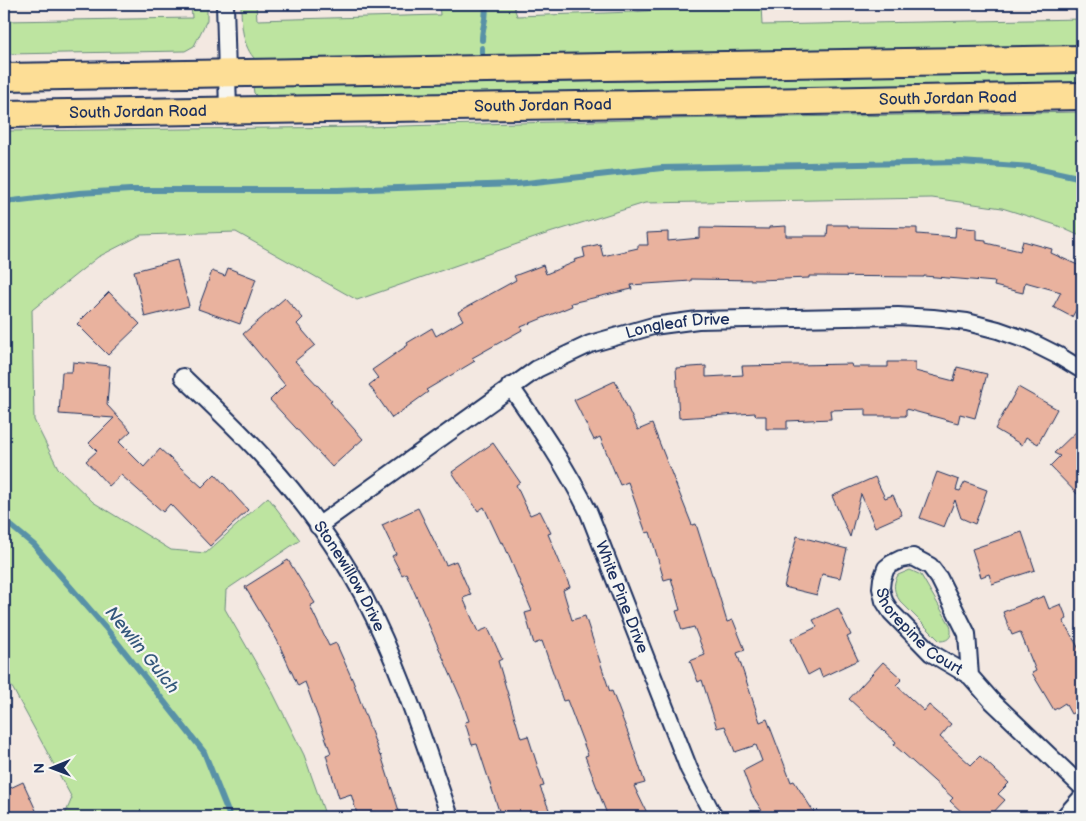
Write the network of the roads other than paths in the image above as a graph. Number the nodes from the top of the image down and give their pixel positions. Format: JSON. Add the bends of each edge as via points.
{"nodes":[{"id":1,"x":225,"y":4,"type":"edge"},
{"id":2,"x":1082,"y":59,"type":"edge"},
{"id":3,"x":227,"y":73,"type":"junction"},
{"id":4,"x":4,"y":77,"type":"edge"},
{"id":5,"x":1082,"y":96,"type":"edge"},
{"id":6,"x":228,"y":110,"type":"junction"},
{"id":7,"x":4,"y":114,"type":"edge"},
{"id":8,"x":1082,"y":370,"type":"edge"},
{"id":9,"x":183,"y":377,"type":"dead end"},
{"id":10,"x":510,"y":386,"type":"junction"},
{"id":11,"x":318,"y":526,"type":"junction"},
{"id":12,"x":970,"y":676,"type":"junction"},
{"id":13,"x":1082,"y":787,"type":"edge"},
{"id":14,"x":1082,"y":797,"type":"edge"},
{"id":15,"x":450,"y":817,"type":"edge"},
{"id":16,"x":714,"y":817,"type":"edge"},
{"id":17,"x":1064,"y":817,"type":"edge"}],
"edges":[{"from":1,"to":3,"type":"street"},
{"from":2,"to":3,"type":"main road"},
{"from":3,"to":4,"type":"main road"},
{"from":3,"to":6,"type":"street"},
{"from":5,"to":6,"type":"main road","name":"South Jordan Road"},
{"from":6,"to":7,"type":"main road","name":"South Jordan Road"},
{"from":8,"to":10,"type":"street","name":"Longleaf Drive","via":[[1029,341],[967,322],[898,316],[698,320],[653,326],[590,344],[537,369]]},
{"from":9,"to":11,"type":"street","name":"Stonewillow Drive","via":[[266,459]]},
{"from":10,"to":11,"type":"street","name":"Longleaf Drive"},
{"from":10,"to":16,"type":"street","name":"White Pine Drive","via":[[553,448],[589,513],[689,769]]},
{"from":11,"to":15,"type":"street","name":"Stonewillow Drive","via":[[362,594],[390,652]]},
{"from":12,"to":12,"type":"street","name":"Shorepine Court","via":[[967,634],[940,578],[930,566],[913,557],[891,564],[886,568],[881,588],[891,612],[931,653]]},
{"from":12,"to":13,"type":"street","name":"Shorepine Court"},
{"from":14,"to":17,"type":"street"}]}
